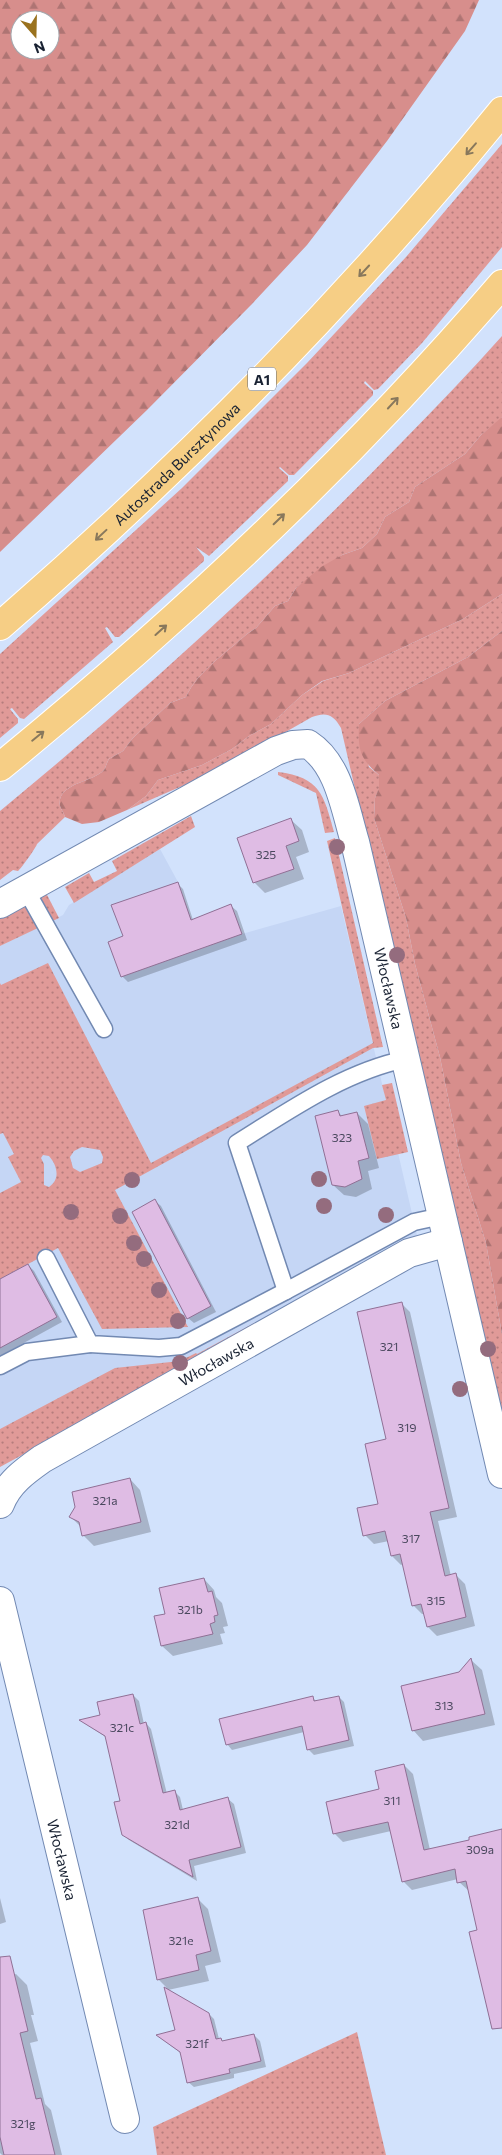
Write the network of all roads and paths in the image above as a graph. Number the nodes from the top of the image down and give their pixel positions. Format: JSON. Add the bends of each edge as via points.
{"nodes":[{"id":1,"x":502,"y":112,"type":"edge"},
{"id":2,"x":502,"y":284,"type":"edge"},
{"id":3,"x":0,"y":626,"type":"edge"},
{"id":4,"x":0,"y":767,"type":"edge"},
{"id":5,"x":26,"y":890,"type":"junction"},
{"id":6,"x":0,"y":904,"type":"edge"},
{"id":7,"x":104,"y":1030,"type":"dead end"},
{"id":8,"x":406,"y":1059,"type":"junction"},
{"id":9,"x":442,"y":1216,"type":"junction"},
{"id":10,"x":448,"y":1242,"type":"junction"},
{"id":11,"x":46,"y":1258,"type":"dead end"},
{"id":12,"x":286,"y":1291,"type":"junction"},
{"id":13,"x":90,"y":1344,"type":"junction"},
{"id":14,"x":0,"y":1366,"type":"edge"},
{"id":15,"x":502,"y":1474,"type":"edge"},
{"id":16,"x":0,"y":1504,"type":"edge"},
{"id":17,"x":0,"y":1601,"type":"edge"},
{"id":18,"x":125,"y":2119,"type":"dead end"}],
"edges":[{"from":1,"to":3,"type":"highway","name":"Autostrada Bursztynowa","number":"A1","one_way":true,"via":[[383,251],[249,392],[124,514]]},
{"from":4,"to":2,"type":"highway","one_way":true,"via":[[221,575],[347,453]]},
{"from":5,"to":6,"type":"street"},
{"from":5,"to":7,"type":"lane"},
{"from":5,"to":8,"type":"street","name":"Włocławska","via":[[261,758],[308,744],[327,762],[338,786],[355,842]]},
{"from":8,"to":9,"type":"street","name":"Włocławska"},
{"from":8,"to":12,"type":"lane","via":[[378,1066],[307,1099],[237,1143]]},
{"from":9,"to":10,"type":"street","name":"Włocławska"},
{"from":9,"to":12,"type":"lane","via":[[414,1222]]},
{"from":10,"to":15,"type":"street","name":"Włocławska"},
{"from":10,"to":16,"type":"street","name":"Włocławska","via":[[409,1253],[42,1459],[22,1473],[5,1492]]},
{"from":11,"to":13,"type":"lane"},
{"from":12,"to":13,"type":"lane","via":[[181,1346]]},
{"from":13,"to":14,"type":"lane","via":[[27,1352]]},
{"from":17,"to":18,"type":"street","name":"Włocławska"}]}
